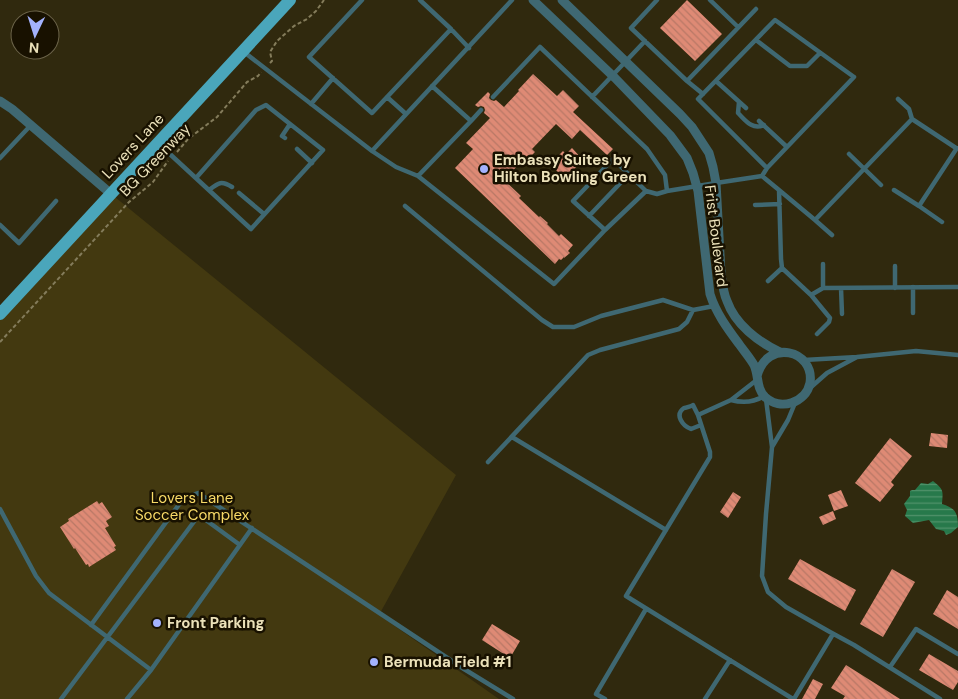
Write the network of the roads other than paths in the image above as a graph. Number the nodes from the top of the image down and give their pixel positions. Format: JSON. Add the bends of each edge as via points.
{"nodes":[{"id":1,"x":290,"y":0,"type":"edge"},
{"id":2,"x":362,"y":0,"type":"edge"},
{"id":3,"x":420,"y":0,"type":"edge"},
{"id":4,"x":512,"y":0,"type":"edge"},
{"id":5,"x":533,"y":0,"type":"edge"},
{"id":6,"x":562,"y":0,"type":"edge"},
{"id":7,"x":658,"y":0,"type":"edge"},
{"id":8,"x":710,"y":0,"type":"edge"},
{"id":9,"x":756,"y":9,"type":"dead end"},
{"id":10,"x":738,"y":27,"type":"junction"},
{"id":11,"x":451,"y":29,"type":"junction"},
{"id":12,"x":756,"y":40,"type":"junction"},
{"id":13,"x":645,"y":41,"type":"junction"},
{"id":14,"x":468,"y":48,"type":"junction"},
{"id":15,"x":242,"y":51,"type":"junction"},
{"id":16,"x":820,"y":53,"type":"junction"},
{"id":17,"x":625,"y":61,"type":"junction"},
{"id":18,"x":612,"y":75,"type":"junction"},
{"id":19,"x":333,"y":78,"type":"junction"},
{"id":20,"x":687,"y":81,"type":"junction"},
{"id":21,"x":716,"y":81,"type":"junction"},
{"id":22,"x":432,"y":86,"type":"junction"},
{"id":23,"x":703,"y":94,"type":"junction"},
{"id":24,"x":387,"y":97,"type":"junction"},
{"id":25,"x":493,"y":97,"type":"dead end"},
{"id":26,"x":592,"y":97,"type":"junction"},
{"id":27,"x":898,"y":99,"type":"dead end"},
{"id":28,"x":0,"y":100,"type":"edge"},
{"id":29,"x":739,"y":102,"type":"junction"},
{"id":30,"x":311,"y":104,"type":"junction"},
{"id":31,"x":746,"y":108,"type":"dead end"},
{"id":32,"x":481,"y":110,"type":"dead end"},
{"id":33,"x":406,"y":114,"type":"junction"},
{"id":34,"x":912,"y":118,"type":"junction"},
{"id":35,"x":470,"y":121,"type":"junction"},
{"id":36,"x":759,"y":121,"type":"dead end"},
{"id":37,"x":290,"y":124,"type":"junction"},
{"id":38,"x":31,"y":125,"type":"junction"},
{"id":39,"x":764,"y":125,"type":"junction"},
{"id":40,"x":285,"y":138,"type":"dead end"},
{"id":41,"x":158,"y":143,"type":"junction"},
{"id":42,"x":787,"y":147,"type":"junction"},
{"id":43,"x":297,"y":149,"type":"dead end"},
{"id":44,"x":957,"y":149,"type":"edge"},
{"id":45,"x":372,"y":151,"type":"junction"},
{"id":46,"x":849,"y":154,"type":"dead end"},
{"id":47,"x":0,"y":158,"type":"edge"},
{"id":48,"x":312,"y":162,"type":"junction"},
{"id":49,"x":767,"y":168,"type":"junction"},
{"id":50,"x":864,"y":168,"type":"junction"},
{"id":51,"x":629,"y":174,"type":"junction"},
{"id":52,"x":418,"y":176,"type":"junction"},
{"id":53,"x":762,"y":176,"type":"junction"},
{"id":54,"x":196,"y":178,"type":"junction"},
{"id":55,"x":716,"y":183,"type":"junction"},
{"id":56,"x":881,"y":185,"type":"dead end"},
{"id":57,"x":232,"y":187,"type":"dead end"},
{"id":58,"x":697,"y":187,"type":"junction"},
{"id":59,"x":209,"y":190,"type":"junction"},
{"id":60,"x":779,"y":190,"type":"junction"},
{"id":61,"x":894,"y":190,"type":"dead end"},
{"id":62,"x":646,"y":191,"type":"junction"},
{"id":63,"x":668,"y":192,"type":"junction"},
{"id":64,"x":239,"y":193,"type":"dead end"},
{"id":65,"x":110,"y":194,"type":"junction"},
{"id":66,"x":56,"y":201,"type":"dead end"},
{"id":67,"x":780,"y":204,"type":"junction"},
{"id":68,"x":755,"y":205,"type":"dead end"},
{"id":69,"x":404,"y":206,"type":"dead end"},
{"id":70,"x":919,"y":206,"type":"junction"},
{"id":71,"x":264,"y":214,"type":"junction"},
{"id":72,"x":589,"y":216,"type":"junction"},
{"id":73,"x":815,"y":220,"type":"junction"},
{"id":74,"x":942,"y":222,"type":"dead end"},
{"id":75,"x":0,"y":225,"type":"edge"},
{"id":76,"x":605,"y":230,"type":"junction"},
{"id":77,"x":832,"y":235,"type":"dead end"},
{"id":78,"x":823,"y":264,"type":"dead end"},
{"id":79,"x":895,"y":266,"type":"dead end"},
{"id":80,"x":782,"y":268,"type":"junction"},
{"id":81,"x":768,"y":281,"type":"dead end"},
{"id":82,"x":913,"y":287,"type":"junction"},
{"id":83,"x":958,"y":287,"type":"edge"},
{"id":84,"x":822,"y":288,"type":"junction"},
{"id":85,"x":841,"y":288,"type":"junction"},
{"id":86,"x":895,"y":288,"type":"junction"},
{"id":87,"x":811,"y":295,"type":"junction"},
{"id":88,"x":714,"y":306,"type":"junction"},
{"id":89,"x":693,"y":310,"type":"junction"},
{"id":90,"x":913,"y":313,"type":"dead end"},
{"id":91,"x":0,"y":314,"type":"edge"},
{"id":92,"x":842,"y":314,"type":"dead end"},
{"id":93,"x":817,"y":334,"type":"dead end"},
{"id":94,"x":780,"y":352,"type":"junction"},
{"id":95,"x":958,"y":355,"type":"edge"},
{"id":96,"x":857,"y":356,"type":"junction"},
{"id":97,"x":802,"y":360,"type":"junction"},
{"id":98,"x":757,"y":378,"type":"junction"},
{"id":99,"x":807,"y":390,"type":"junction"},
{"id":100,"x":765,"y":397,"type":"junction"},
{"id":101,"x":731,"y":400,"type":"junction"},
{"id":102,"x":796,"y":402,"type":"junction"},
{"id":103,"x":698,"y":415,"type":"junction"},
{"id":104,"x":701,"y":425,"type":"junction"},
{"id":105,"x":512,"y":436,"type":"junction"},
{"id":106,"x":772,"y":447,"type":"junction"},
{"id":107,"x":488,"y":462,"type":"dead end"},
{"id":108,"x":0,"y":509,"type":"edge"},
{"id":109,"x":252,"y":528,"type":"junction"},
{"id":110,"x":666,"y":530,"type":"junction"},
{"id":111,"x":240,"y":545,"type":"junction"},
{"id":112,"x":646,"y":609,"type":"junction"},
{"id":113,"x":91,"y":625,"type":"junction"},
{"id":114,"x":833,"y":634,"type":"junction"},
{"id":115,"x":107,"y":637,"type":"junction"},
{"id":116,"x":958,"y":654,"type":"edge"},
{"id":117,"x":730,"y":660,"type":"junction"},
{"id":118,"x":890,"y":667,"type":"junction"},
{"id":119,"x":151,"y":670,"type":"junction"},
{"id":120,"x":61,"y":699,"type":"edge"},
{"id":121,"x":127,"y":699,"type":"edge"},
{"id":122,"x":513,"y":699,"type":"edge"},
{"id":123,"x":605,"y":699,"type":"edge"},
{"id":124,"x":705,"y":699,"type":"edge"},
{"id":125,"x":794,"y":699,"type":"edge"},
{"id":126,"x":940,"y":699,"type":"edge"}],
"edges":[{"from":1,"to":15,"type":"main road","name":"Lovers Lane"},
{"from":2,"to":19,"type":"lane","via":[[309,57]]},
{"from":3,"to":11,"type":"lane"},
{"from":4,"to":14,"type":"lane"},
{"from":5,"to":18,"type":"street","name":"Frist Boulevard"},
{"from":6,"to":17,"type":"street","name":"Frist Boulevard"},
{"from":7,"to":13,"type":"lane","via":[[631,28]]},
{"from":8,"to":10,"type":"lane"},
{"from":9,"to":10,"type":"lane"},
{"from":10,"to":20,"type":"lane"},
{"from":11,"to":14,"type":"lane"},
{"from":11,"to":24,"type":"lane"},
{"from":12,"to":16,"type":"lane","via":[[790,66],[807,66]]},
{"from":12,"to":16,"type":"lane","via":[[775,20]]},
{"from":12,"to":21,"type":"lane"},
{"from":13,"to":17,"type":"lane"},
{"from":13,"to":20,"type":"lane"},
{"from":14,"to":22,"type":"lane"},
{"from":15,"to":30,"type":"lane"},
{"from":15,"to":41,"type":"main road","name":"Lovers Lane"},
{"from":16,"to":42,"type":"lane","via":[[854,77]]},
{"from":17,"to":18,"type":"lane"},
{"from":17,"to":55,"type":"street","name":"Frist Boulevard","via":[[692,127],[709,153]]},
{"from":18,"to":26,"type":"lane"},
{"from":18,"to":58,"type":"street","name":"Frist Boulevard","via":[[682,149]]},
{"from":19,"to":24,"type":"lane","via":[[372,113]]},
{"from":19,"to":30,"type":"lane"},
{"from":20,"to":23,"type":"lane"},
{"from":21,"to":23,"type":"lane"},
{"from":21,"to":29,"type":"lane"},
{"from":22,"to":33,"type":"lane"},
{"from":22,"to":35,"type":"lane"},
{"from":23,"to":49,"type":"lane","via":[[698,99]]},
{"from":24,"to":33,"type":"lane"},
{"from":25,"to":26,"type":"lane","via":[[540,47]]},
{"from":26,"to":63,"type":"lane","via":[[647,149],[664,175]]},
{"from":27,"to":34,"type":"lane","via":[[909,109]]},
{"from":28,"to":38,"type":"street"},
{"from":29,"to":31,"type":"lane"},
{"from":29,"to":39,"type":"lane","via":[[738,113],[750,125],[758,128]]},
{"from":30,"to":45,"type":"lane"},
{"from":32,"to":35,"type":"lane"},
{"from":33,"to":45,"type":"lane"},
{"from":34,"to":44,"type":"lane"},
{"from":34,"to":50,"type":"lane"},
{"from":35,"to":52,"type":"lane"},
{"from":36,"to":39,"type":"lane"},
{"from":37,"to":40,"type":"lane","via":[[282,136]]},
{"from":37,"to":48,"type":"lane","via":[[324,150]]},
{"from":37,"to":54,"type":"lane","via":[[266,106],[256,110]]},
{"from":38,"to":47,"type":"lane"},
{"from":38,"to":65,"type":"street"},
{"from":39,"to":42,"type":"lane"},
{"from":41,"to":54,"type":"lane"},
{"from":41,"to":65,"type":"main road","name":"Lovers Lane"},
{"from":42,"to":49,"type":"lane"},
{"from":43,"to":48,"type":"lane"},
{"from":44,"to":70,"type":"lane"},
{"from":45,"to":52,"type":"lane","via":[[396,167]]},
{"from":46,"to":50,"type":"lane"},
{"from":48,"to":71,"type":"lane"},
{"from":49,"to":53,"type":"lane"},
{"from":50,"to":56,"type":"lane"},
{"from":50,"to":73,"type":"lane"},
{"from":51,"to":62,"type":"lane"},
{"from":51,"to":72,"type":"lane"},
{"from":51,"to":72,"type":"lane","via":[[613,159],[573,201]]},
{"from":52,"to":76,"type":"lane","via":[[554,284]]},
{"from":53,"to":55,"type":"lane"},
{"from":53,"to":60,"type":"lane"},
{"from":54,"to":59,"type":"lane"},
{"from":55,"to":58,"type":"lane"},
{"from":55,"to":94,"type":"street","name":"Frist Boulevard","via":[[721,273],[727,302],[751,333]]},
{"from":57,"to":59,"type":"lane","via":[[225,182]]},
{"from":58,"to":63,"type":"lane"},
{"from":58,"to":88,"type":"street","name":"Frist Boulevard"},
{"from":59,"to":71,"type":"lane","via":[[251,229]]},
{"from":60,"to":67,"type":"lane"},
{"from":60,"to":73,"type":"lane"},
{"from":61,"to":70,"type":"lane"},
{"from":62,"to":63,"type":"lane"},
{"from":62,"to":76,"type":"lane"},
{"from":64,"to":71,"type":"lane"},
{"from":65,"to":91,"type":"main road","name":"Lovers Lane"},
{"from":66,"to":75,"type":"lane","via":[[19,243]]},
{"from":67,"to":68,"type":"lane"},
{"from":67,"to":80,"type":"lane"},
{"from":69,"to":89,"type":"lane","via":[[553,326],[574,327],[601,316],[663,300]]},
{"from":70,"to":74,"type":"lane"},
{"from":72,"to":76,"type":"lane"},
{"from":73,"to":77,"type":"lane"},
{"from":78,"to":84,"type":"lane"},
{"from":79,"to":86,"type":"lane"},
{"from":80,"to":81,"type":"lane"},
{"from":80,"to":87,"type":"lane"},
{"from":82,"to":83,"type":"lane"},
{"from":82,"to":86,"type":"lane"},
{"from":82,"to":90,"type":"lane"},
{"from":84,"to":85,"type":"lane"},
{"from":84,"to":87,"type":"lane"},
{"from":85,"to":86,"type":"lane"},
{"from":85,"to":92,"type":"lane"},
{"from":87,"to":93,"type":"lane","via":[[830,318]]},
{"from":88,"to":89,"type":"lane"},
{"from":88,"to":98,"type":"street","name":"Frist Boulevard","via":[[753,365]]},
{"from":89,"to":105,"type":"lane","via":[[679,329],[588,355]]},
{"from":94,"to":97,"type":"street","name":"Frist Boulevard","via":[[796,355]]},
{"from":94,"to":98,"type":"street","via":[[762,363]]},
{"from":95,"to":96,"type":"lane","via":[[916,351]]},
{"from":96,"to":97,"type":"lane"},
{"from":96,"to":99,"type":"lane"},
{"from":97,"to":99,"type":"street","via":[[810,374]]},
{"from":98,"to":100,"type":"street","name":"Frist Boulevard"},
{"from":98,"to":101,"type":"lane"},
{"from":99,"to":102,"type":"street"},
{"from":100,"to":101,"type":"lane","via":[[748,402]]},
{"from":100,"to":102,"type":"street","via":[[780,404]]},
{"from":100,"to":106,"type":"lane"},
{"from":101,"to":103,"type":"lane"},
{"from":102,"to":106,"type":"lane"},
{"from":103,"to":104,"type":"lane"},
{"from":103,"to":104,"type":"lane","via":[[692,405],[680,412],[682,424],[686,427],[691,429]]},
{"from":104,"to":110,"type":"lane","via":[[710,457]]},
{"from":105,"to":107,"type":"lane"},
{"from":105,"to":110,"type":"lane"},
{"from":106,"to":114,"type":"lane","via":[[762,576],[768,592],[786,607]]},
{"from":108,"to":113,"type":"lane","via":[[36,576],[49,593]]},
{"from":109,"to":111,"type":"lane"},
{"from":109,"to":113,"type":"lane","via":[[198,493],[184,499]]},
{"from":109,"to":122,"type":"lane"},
{"from":110,"to":112,"type":"lane","via":[[626,596]]},
{"from":111,"to":115,"type":"lane","via":[[199,514]]},
{"from":111,"to":119,"type":"lane"},
{"from":112,"to":117,"type":"lane"},
{"from":112,"to":123,"type":"lane","via":[[596,694]]},
{"from":113,"to":115,"type":"lane"},
{"from":114,"to":118,"type":"lane"},
{"from":114,"to":125,"type":"lane"},
{"from":115,"to":119,"type":"lane"},
{"from":115,"to":120,"type":"lane"},
{"from":116,"to":118,"type":"lane","via":[[916,629]]},
{"from":117,"to":124,"type":"lane"},
{"from":117,"to":125,"type":"lane"},
{"from":118,"to":126,"type":"lane"},
{"from":119,"to":121,"type":"lane"}]}
